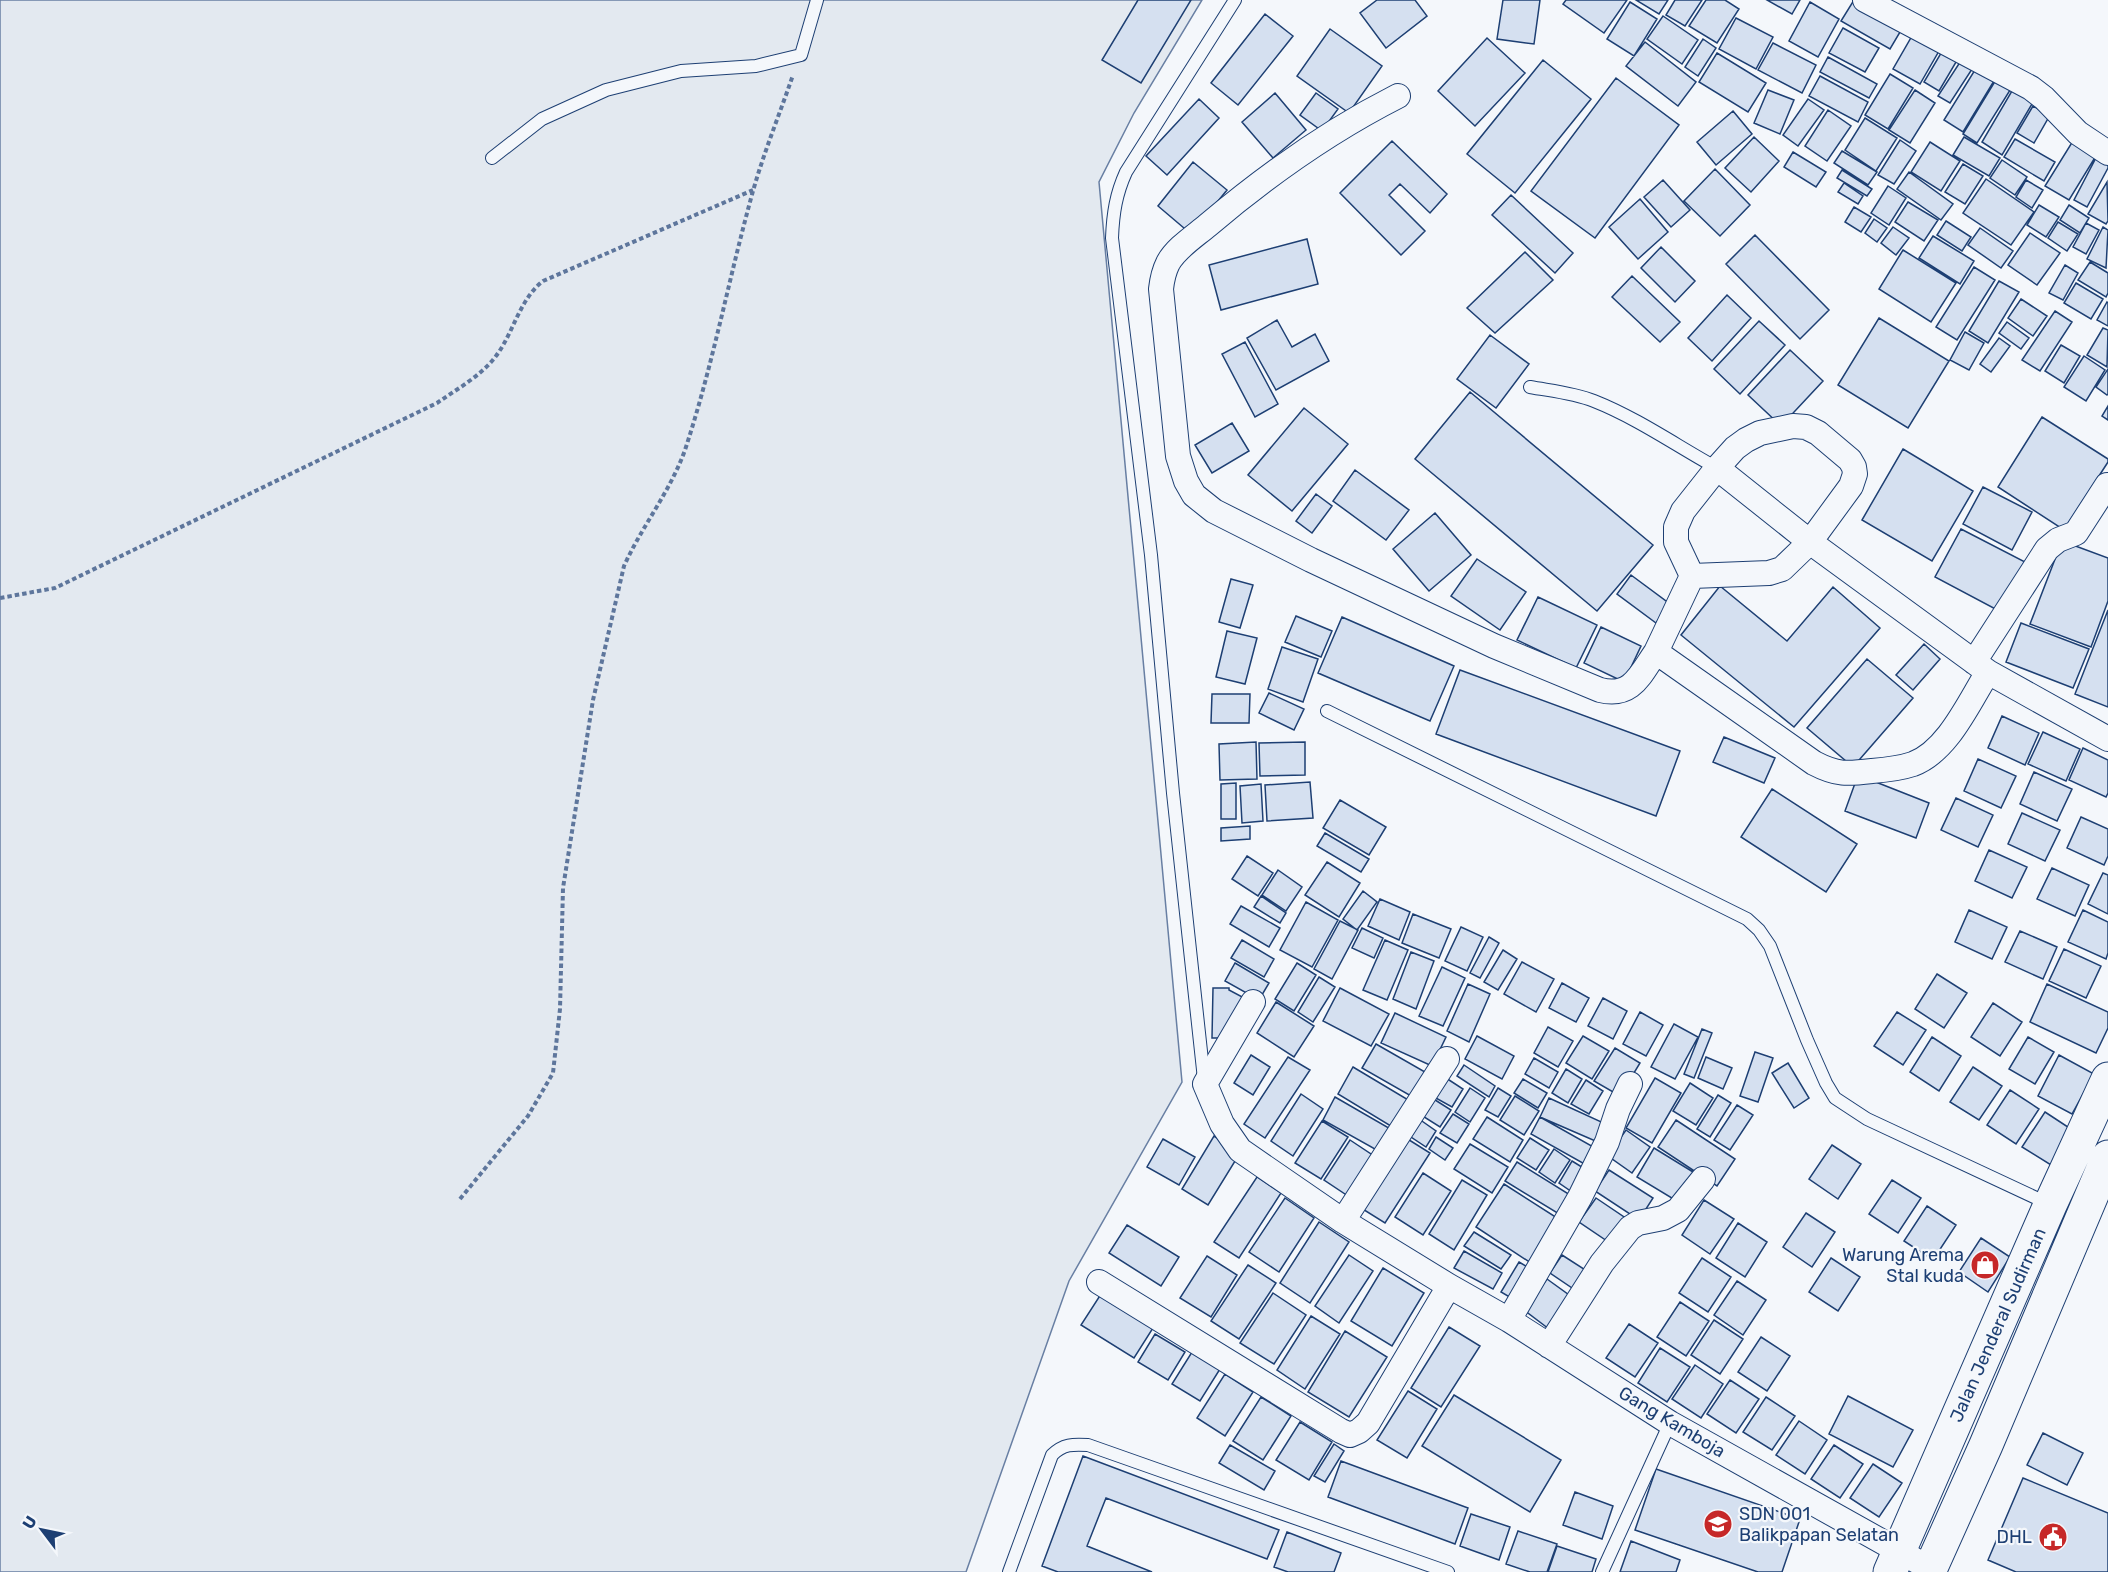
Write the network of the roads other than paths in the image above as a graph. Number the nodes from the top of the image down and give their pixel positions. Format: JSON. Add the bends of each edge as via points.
{"nodes":[{"id":1,"x":817,"y":0,"type":"edge"},
{"id":2,"x":1235,"y":0,"type":"edge"},
{"id":3,"x":1865,"y":0,"type":"edge"},
{"id":4,"x":1398,"y":96,"type":"dead end"},
{"id":5,"x":2108,"y":153,"type":"edge"},
{"id":6,"x":492,"y":158,"type":"dead end"},
{"id":7,"x":1530,"y":387,"type":"dead end"},
{"id":8,"x":1717,"y":468,"type":"junction"},
{"id":9,"x":2107,"y":485,"type":"edge"},
{"id":10,"x":1810,"y":542,"type":"junction"},
{"id":11,"x":1692,"y":576,"type":"junction"},
{"id":12,"x":1656,"y":652,"type":"junction"},
{"id":13,"x":1981,"y":667,"type":"junction"},
{"id":14,"x":1327,"y":711,"type":"dead end"},
{"id":15,"x":2108,"y":740,"type":"edge"},
{"id":16,"x":1253,"y":1002,"type":"dead end"},
{"id":17,"x":1447,"y":1059,"type":"dead end"},
{"id":18,"x":2108,"y":1079,"type":"edge"},
{"id":19,"x":1205,"y":1084,"type":"junction"},
{"id":20,"x":1630,"y":1084,"type":"dead end"},
{"id":21,"x":2108,"y":1157,"type":"edge"},
{"id":22,"x":1703,"y":1179,"type":"dead end"},
{"id":23,"x":2050,"y":1205,"type":"junction"},
{"id":24,"x":1343,"y":1221,"type":"junction"},
{"id":25,"x":1099,"y":1282,"type":"dead end"},
{"id":26,"x":1449,"y":1286,"type":"junction"},
{"id":27,"x":1509,"y":1320,"type":"junction"},
{"id":28,"x":1549,"y":1346,"type":"junction"},
{"id":29,"x":1670,"y":1423,"type":"junction"},
{"id":30,"x":1895,"y":1561,"type":"edge"},
{"id":31,"x":1932,"y":1571,"type":"edge"},
{"id":32,"x":1009,"y":1572,"type":"edge"},
{"id":33,"x":1448,"y":1572,"type":"edge"},
{"id":34,"x":1602,"y":1572,"type":"edge"}],
"edges":[{"from":1,"to":6,"type":"lane","via":[[801,55],[756,66],[681,71],[606,90],[542,119]]},
{"from":2,"to":19,"type":"lane","via":[[1126,172],[1117,191],[1112,221]]},
{"from":3,"to":5,"type":"street","via":[[2023,83],[2044,98],[2078,133]]},
{"from":4,"to":12,"type":"street","via":[[1298,154],[1169,261],[1161,289],[1179,456],[1186,481],[1194,495],[1214,511],[1311,560],[1494,646],[1600,690],[1611,693],[1630,687]]},
{"from":7,"to":8,"type":"lane","via":[[1593,400]]},
{"from":8,"to":10,"type":"street"},
{"from":8,"to":10,"type":"street","via":[[1735,448],[1760,433],[1793,426],[1818,433],[1850,460],[1855,474],[1851,486]]},
{"from":8,"to":11,"type":"street","via":[[1683,511],[1676,527],[1676,542]]},
{"from":9,"to":13,"type":"street","via":[[2076,533],[2047,549]]},
{"from":10,"to":11,"type":"street","via":[[1790,564],[1775,572]]},
{"from":10,"to":13,"type":"street"},
{"from":11,"to":12,"type":"street"},
{"from":12,"to":13,"type":"street","via":[[1814,763],[1843,774],[1914,764],[1938,749]]},
{"from":13,"to":15,"type":"street"},
{"from":14,"to":23,"type":"lane","via":[[1747,919],[1770,946],[1835,1098],[1867,1119]]},
{"from":16,"to":19,"type":"street"},
{"from":17,"to":24,"type":"street"},
{"from":18,"to":23,"type":"highway","name":"Jalan Jenderal Sudirman"},
{"from":19,"to":24,"type":"street","name":"Gang Kamboja","via":[[1222,1124],[1240,1150]]},
{"from":20,"to":27,"type":"street","via":[[1580,1197]]},
{"from":21,"to":31,"type":"highway","name":"Jalan Jenderal Sudirman"},
{"from":22,"to":28,"type":"street","via":[[1678,1210],[1630,1228],[1602,1263]]},
{"from":23,"to":30,"type":"highway","name":"Jalan Jenderal Sudirman"},
{"from":24,"to":26,"type":"street","name":"Gang Kamboja"},
{"from":25,"to":26,"type":"street","via":[[1350,1435],[1368,1423]]},
{"from":26,"to":27,"type":"street","name":"Gang Kamboja"},
{"from":27,"to":28,"type":"street","name":"Gang Kamboja"},
{"from":28,"to":29,"type":"street","name":"Gang Kamboja"},
{"from":29,"to":30,"type":"street","name":"Gang Kamboja"},
{"from":29,"to":34,"type":"lane"},
{"from":30,"to":31,"type":"street","name":"Gang Kamboja"},
{"from":32,"to":33,"type":"lane","via":[[1052,1455],[1070,1444],[1088,1445]]}]}
